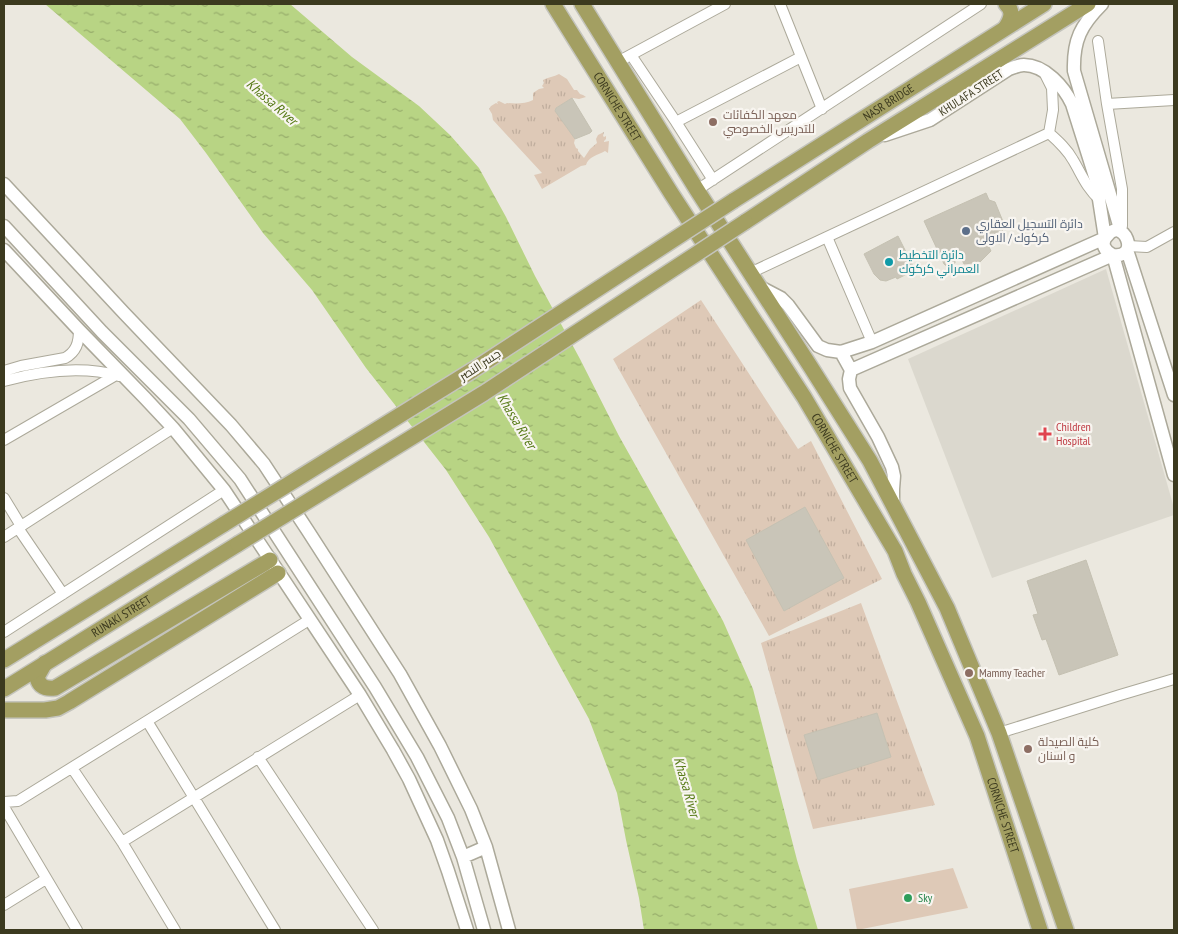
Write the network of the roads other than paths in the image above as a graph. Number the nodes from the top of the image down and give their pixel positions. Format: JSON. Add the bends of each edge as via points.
{"nodes":[{"id":1,"x":553,"y":4,"type":"edge"},
{"id":2,"x":582,"y":4,"type":"edge"},
{"id":3,"x":725,"y":4,"type":"edge"},
{"id":4,"x":780,"y":4,"type":"edge"},
{"id":5,"x":982,"y":4,"type":"edge"},
{"id":6,"x":1006,"y":4,"type":"edge"},
{"id":7,"x":1044,"y":4,"type":"edge"},
{"id":8,"x":1088,"y":4,"type":"edge"},
{"id":9,"x":1102,"y":4,"type":"edge"},
{"id":10,"x":1006,"y":27,"type":"junction"},
{"id":11,"x":1098,"y":41,"type":"dead end"},
{"id":12,"x":801,"y":57,"type":"junction"},
{"id":13,"x":624,"y":59,"type":"junction"},
{"id":14,"x":1044,"y":72,"type":"junction"},
{"id":15,"x":1174,"y":100,"type":"edge"},
{"id":16,"x":1107,"y":104,"type":"junction"},
{"id":17,"x":822,"y":109,"type":"junction"},
{"id":18,"x":676,"y":122,"type":"junction"},
{"id":19,"x":1049,"y":133,"type":"junction"},
{"id":20,"x":868,"y":140,"type":"junction"},
{"id":21,"x":713,"y":180,"type":"junction"},
{"id":22,"x":4,"y":184,"type":"edge"},
{"id":23,"x":697,"y":190,"type":"junction"},
{"id":24,"x":1100,"y":200,"type":"junction"},
{"id":25,"x":733,"y":201,"type":"joint"},
{"id":26,"x":4,"y":226,"type":"edge"},
{"id":27,"x":1122,"y":232,"type":"junction"},
{"id":28,"x":1174,"y":232,"type":"edge"},
{"id":29,"x":827,"y":237,"type":"junction"},
{"id":30,"x":1105,"y":238,"type":"junction"},
{"id":31,"x":1127,"y":248,"type":"junction"},
{"id":32,"x":4,"y":251,"type":"edge"},
{"id":33,"x":1113,"y":256,"type":"junction"},
{"id":34,"x":750,"y":273,"type":"junction"},
{"id":35,"x":760,"y":287,"type":"junction"},
{"id":36,"x":79,"y":330,"type":"junction"},
{"id":37,"x":872,"y":342,"type":"junction"},
{"id":38,"x":841,"y":352,"type":"junction"},
{"id":39,"x":53,"y":366,"type":"junction"},
{"id":40,"x":851,"y":370,"type":"junction"},
{"id":41,"x":4,"y":371,"type":"edge"},
{"id":42,"x":1172,"y":375,"type":"edge"},
{"id":43,"x":122,"y":377,"type":"junction"},
{"id":44,"x":4,"y":381,"type":"edge"},
{"id":45,"x":157,"y":386,"type":"junction"},
{"id":46,"x":1174,"y":395,"type":"edge"},
{"id":47,"x":145,"y":398,"type":"junction"},
{"id":48,"x":173,"y":428,"type":"junction"},
{"id":49,"x":4,"y":440,"type":"edge"},
{"id":50,"x":1174,"y":475,"type":"edge"},
{"id":51,"x":224,"y":490,"type":"junction"},
{"id":52,"x":4,"y":498,"type":"edge"},
{"id":53,"x":893,"y":506,"type":"junction"},
{"id":54,"x":224,"y":524,"type":"joint"},
{"id":55,"x":19,"y":527,"type":"junction"},
{"id":56,"x":4,"y":537,"type":"edge"},
{"id":57,"x":238,"y":544,"type":"joint"},
{"id":58,"x":274,"y":567,"type":"junction"},
{"id":59,"x":63,"y":594,"type":"junction"},
{"id":60,"x":309,"y":620,"type":"junction"},
{"id":61,"x":4,"y":632,"type":"edge"},
{"id":62,"x":324,"y":642,"type":"junction"},
{"id":63,"x":4,"y":660,"type":"edge"},
{"id":64,"x":46,"y":663,"type":"junction"},
{"id":65,"x":362,"y":666,"type":"junction"},
{"id":66,"x":1174,"y":679,"type":"edge"},
{"id":67,"x":4,"y":689,"type":"edge"},
{"id":68,"x":360,"y":695,"type":"junction"},
{"id":69,"x":4,"y":710,"type":"edge"},
{"id":70,"x":147,"y":722,"type":"junction"},
{"id":71,"x":1000,"y":733,"type":"junction"},
{"id":72,"x":258,"y":757,"type":"junction"},
{"id":73,"x":72,"y":768,"type":"junction"},
{"id":74,"x":194,"y":797,"type":"junction"},
{"id":75,"x":4,"y":802,"type":"edge"},
{"id":76,"x":4,"y":807,"type":"edge"},
{"id":77,"x":122,"y":842,"type":"junction"},
{"id":78,"x":486,"y":847,"type":"junction"},
{"id":79,"x":463,"y":856,"type":"junction"},
{"id":80,"x":46,"y":878,"type":"junction"},
{"id":81,"x":4,"y":905,"type":"edge"},
{"id":82,"x":77,"y":930,"type":"edge"},
{"id":83,"x":175,"y":930,"type":"edge"},
{"id":84,"x":274,"y":930,"type":"edge"},
{"id":85,"x":373,"y":930,"type":"edge"},
{"id":86,"x":466,"y":930,"type":"edge"},
{"id":87,"x":484,"y":930,"type":"edge"},
{"id":88,"x":510,"y":930,"type":"edge"},
{"id":89,"x":1040,"y":930,"type":"edge"},
{"id":90,"x":1066,"y":930,"type":"edge"}],
"edges":[{"from":1,"to":89,"type":"main road","name":"CORNICHE STREET","via":[[804,397],[895,550],[977,736]]},
{"from":2,"to":13,"type":"main road","name":"CORNICHE STREET"},
{"from":3,"to":13,"type":"street"},
{"from":4,"to":12,"type":"street"},
{"from":5,"to":17,"type":"street"},
{"from":6,"to":10,"type":"main road","via":[[1011,15]]},
{"from":7,"to":10,"type":"main road","name":"NASR BRIDGE"},
{"from":8,"to":20,"type":"main road","name":"جسر النصر"},
{"from":9,"to":27,"type":"street","via":[[1081,30],[1075,48],[1074,71]]},
{"from":10,"to":25,"type":"main road","name":"NASR BRIDGE"},
{"from":11,"to":16,"type":"street"},
{"from":12,"to":17,"type":"street"},
{"from":12,"to":18,"type":"street"},
{"from":13,"to":18,"type":"street"},
{"from":13,"to":23,"type":"main road","name":"CORNICHE STREET"},
{"from":14,"to":19,"type":"street","via":[[1052,88]]},
{"from":14,"to":20,"type":"street","name":"KHULAFA STREET","via":[[1031,66],[1016,66],[930,120]]},
{"from":14,"to":24,"type":"street","name":"KHULAFA STREET","via":[[1064,90],[1072,104]]},
{"from":15,"to":16,"type":"street"},
{"from":16,"to":27,"type":"street","via":[[1122,189]]},
{"from":17,"to":21,"type":"street"},
{"from":18,"to":21,"type":"street"},
{"from":19,"to":24,"type":"street","via":[[1060,142],[1090,191]]},
{"from":19,"to":29,"type":"street"},
{"from":20,"to":57,"type":"main road","name":"جسر النصر","bridge":true,"via":[[484,393]]},
{"from":21,"to":23,"type":"street"},
{"from":22,"to":78,"type":"street","via":[[231,424],[264,464],[400,674],[440,746]]},
{"from":23,"to":34,"type":"main road","name":"CORNICHE STREET"},
{"from":24,"to":30,"type":"street","name":"KHULAFA STREET"},
{"from":25,"to":54,"type":"main road","name":"جسر النصر","bridge":true,"via":[[473,370]]},
{"from":26,"to":45,"type":"street"},
{"from":27,"to":30,"type":"street","via":[[1114,231]]},
{"from":27,"to":31,"type":"street","via":[[1128,238]]},
{"from":28,"to":31,"type":"street","via":[[1146,247]]},
{"from":29,"to":34,"type":"street"},
{"from":29,"to":37,"type":"street"},
{"from":30,"to":33,"type":"street","via":[[1105,249]]},
{"from":30,"to":37,"type":"street"},
{"from":31,"to":33,"type":"street","via":[[1121,255]]},
{"from":31,"to":42,"type":"street"},
{"from":32,"to":36,"type":"street"},
{"from":33,"to":40,"type":"street"},
{"from":33,"to":50,"type":"street"},
{"from":34,"to":35,"type":"main road","name":"CORNICHE STREET"},
{"from":35,"to":38,"type":"street","via":[[781,298],[818,346]]},
{"from":35,"to":53,"type":"main road","name":"CORNICHE STREET","via":[[865,453]]},
{"from":36,"to":39,"type":"street","via":[[78,344],[73,353]]},
{"from":36,"to":43,"type":"street"},
{"from":37,"to":38,"type":"street"},
{"from":38,"to":40,"type":"street"},
{"from":39,"to":41,"type":"street"},
{"from":39,"to":43,"type":"street"},
{"from":39,"to":44,"type":"street"},
{"from":40,"to":53,"type":"street","via":[[850,388],[892,467]]},
{"from":42,"to":46,"type":"street"},
{"from":43,"to":47,"type":"street"},
{"from":43,"to":49,"type":"street"},
{"from":45,"to":47,"type":"street"},
{"from":45,"to":65,"type":"street","via":[[240,479]]},
{"from":47,"to":48,"type":"street"},
{"from":48,"to":51,"type":"street"},
{"from":48,"to":55,"type":"street"},
{"from":51,"to":58,"type":"street"},
{"from":51,"to":59,"type":"street"},
{"from":52,"to":55,"type":"street"},
{"from":53,"to":71,"type":"main road","name":"CORNICHE STREET","via":[[947,608]]},
{"from":54,"to":63,"type":"main road","name":"RUNAKI STREET"},
{"from":55,"to":56,"type":"street"},
{"from":55,"to":59,"type":"street"},
{"from":57,"to":64,"type":"main road","name":"RUNAKI STREET"},
{"from":58,"to":60,"type":"street"},
{"from":58,"to":64,"type":"main road","via":[[55,688],[48,689],[38,682],[37,677]]},
{"from":58,"to":69,"type":"main road","via":[[58,708]]},
{"from":59,"to":61,"type":"street"},
{"from":60,"to":62,"type":"street"},
{"from":60,"to":70,"type":"street"},
{"from":62,"to":65,"type":"street"},
{"from":62,"to":68,"type":"street"},
{"from":64,"to":67,"type":"main road","name":"RUNAKI STREET"},
{"from":65,"to":79,"type":"street","via":[[417,756]]},
{"from":66,"to":71,"type":"street"},
{"from":68,"to":72,"type":"street"},
{"from":68,"to":86,"type":"street","via":[[394,750],[424,810],[448,871]]},
{"from":70,"to":73,"type":"street"},
{"from":70,"to":74,"type":"street"},
{"from":71,"to":90,"type":"main road","name":"CORNICHE STREET"},
{"from":72,"to":74,"type":"street"},
{"from":72,"to":85,"type":"street"},
{"from":73,"to":75,"type":"street","via":[[18,801]]},
{"from":73,"to":77,"type":"street"},
{"from":74,"to":77,"type":"street"},
{"from":74,"to":84,"type":"street"},
{"from":76,"to":80,"type":"street"},
{"from":77,"to":83,"type":"street"},
{"from":78,"to":79,"type":"street"},
{"from":78,"to":88,"type":"street"},
{"from":79,"to":87,"type":"street"},
{"from":80,"to":81,"type":"street"},
{"from":80,"to":82,"type":"street"}]}
